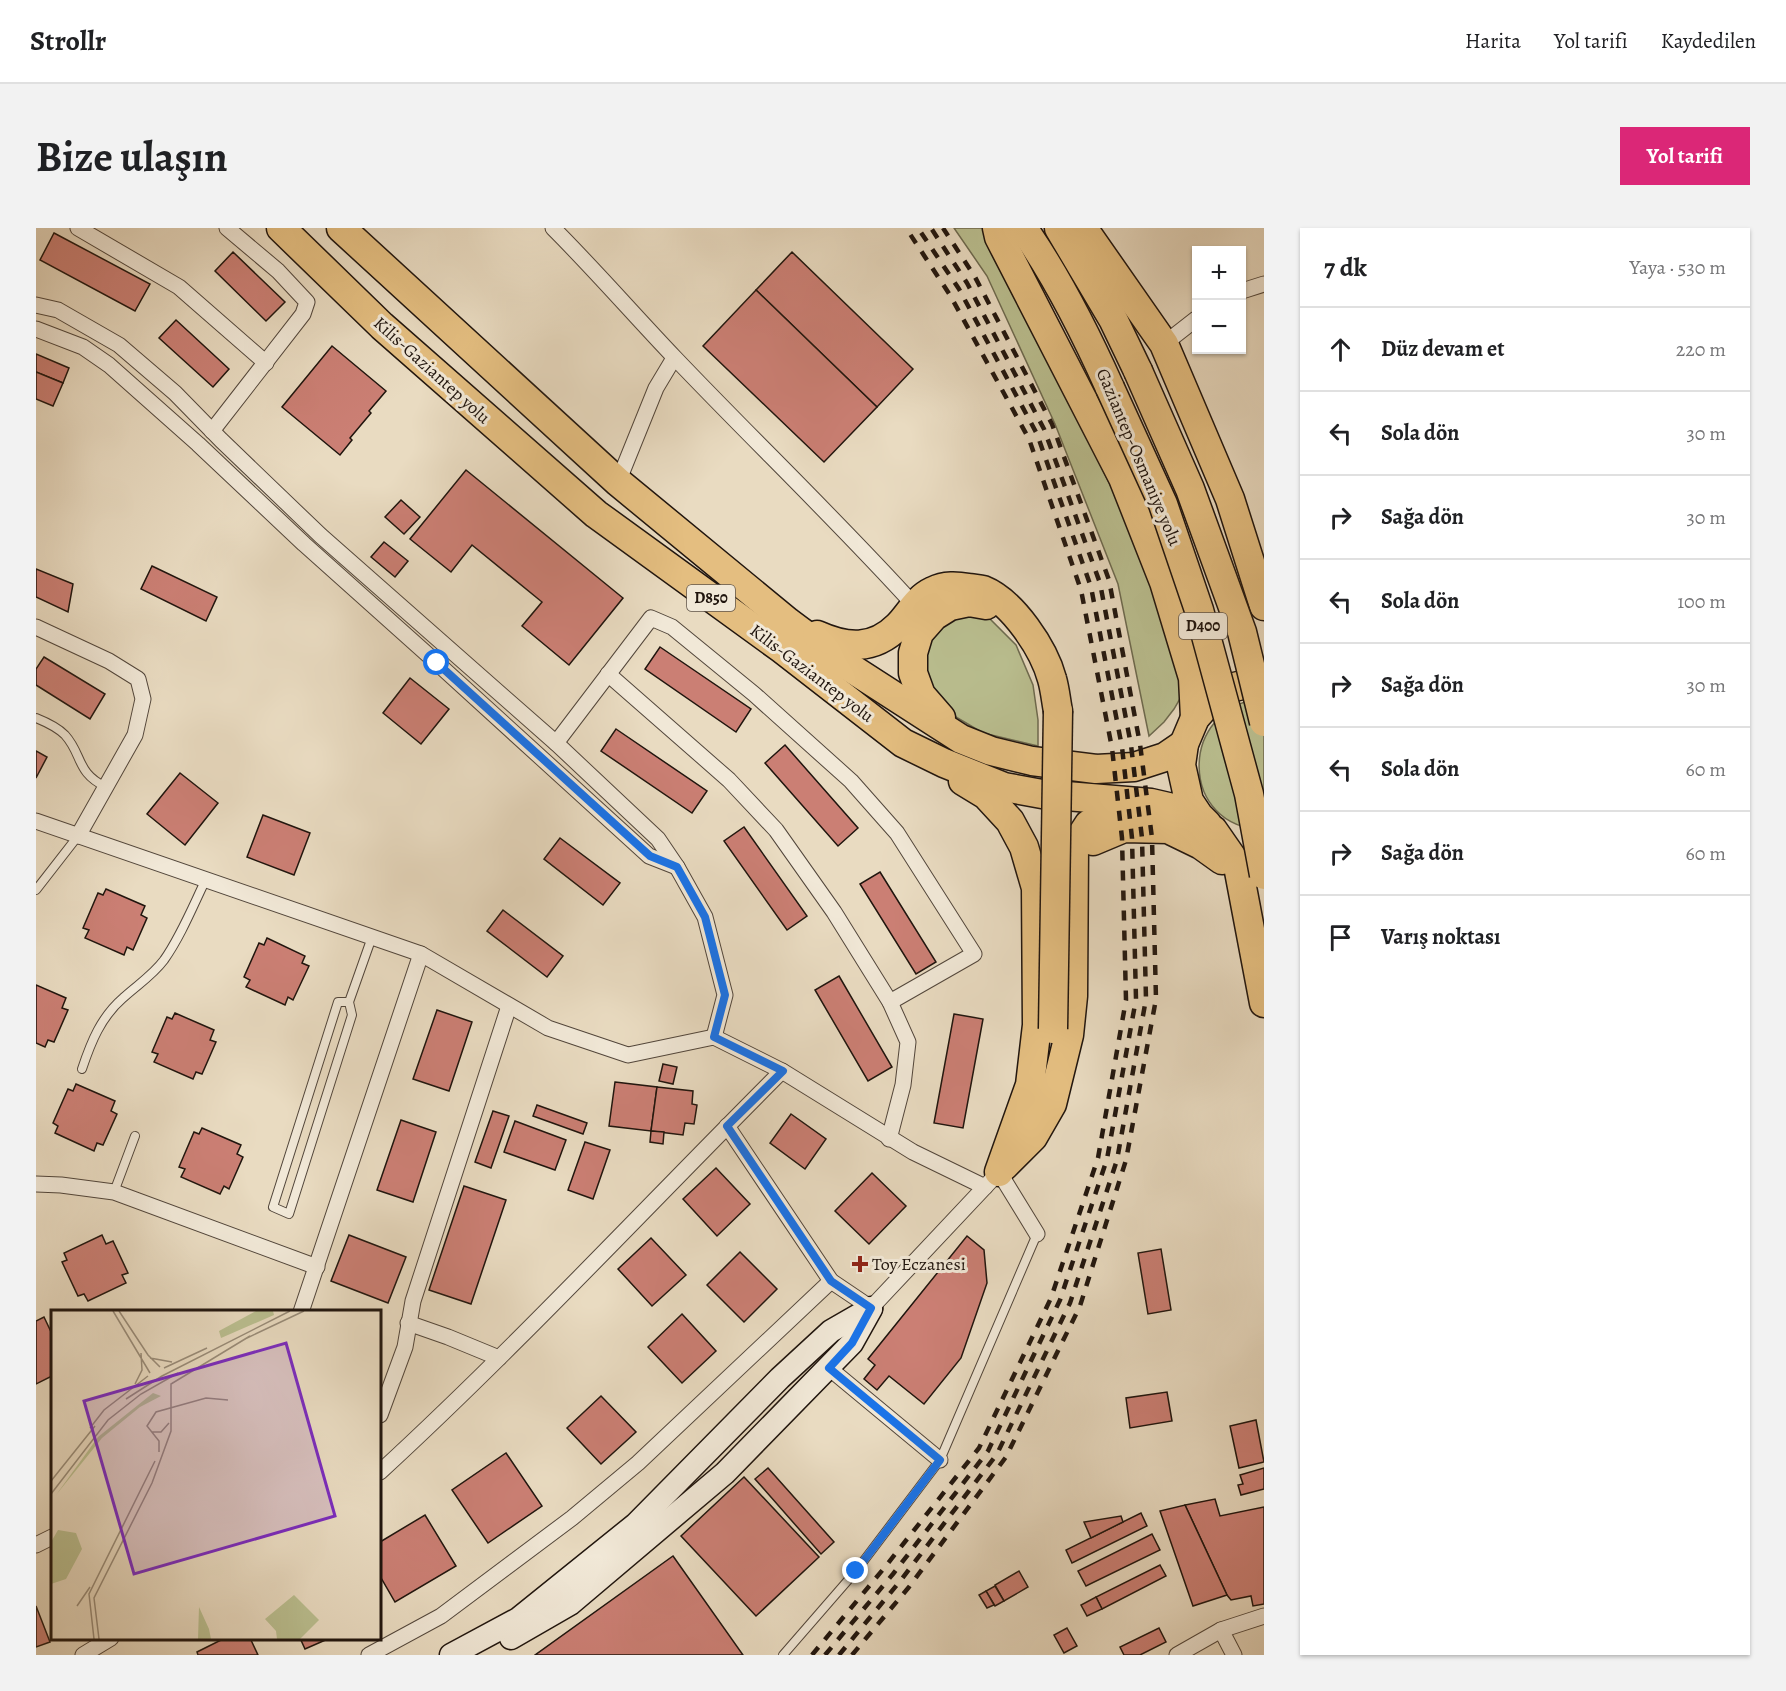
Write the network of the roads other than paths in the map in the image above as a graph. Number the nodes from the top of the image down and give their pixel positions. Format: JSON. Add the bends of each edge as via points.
{"nodes":[{"id":1,"x":78,"y":228,"type":"edge"},
{"id":2,"x":227,"y":228,"type":"edge"},
{"id":3,"x":281,"y":228,"type":"edge"},
{"id":4,"x":340,"y":228,"type":"edge"},
{"id":5,"x":553,"y":228,"type":"edge"},
{"id":6,"x":997,"y":228,"type":"edge"},
{"id":7,"x":1023,"y":228,"type":"edge"},
{"id":8,"x":1059,"y":228,"type":"edge"},
{"id":9,"x":1083,"y":228,"type":"edge"},
{"id":10,"x":1264,"y":284,"type":"edge"},
{"id":11,"x":1246,"y":290,"type":"edge"},
{"id":12,"x":36,"y":305,"type":"edge"},
{"id":13,"x":1192,"y":323,"type":"edge"},
{"id":14,"x":36,"y":329,"type":"edge"},
{"id":15,"x":1164,"y":344,"type":"junction"},
{"id":16,"x":675,"y":358,"type":"junction"},
{"id":17,"x":266,"y":363,"type":"junction"},
{"id":18,"x":212,"y":431,"type":"junction"},
{"id":19,"x":618,"y":482,"type":"junction"},
{"id":20,"x":1239,"y":526,"type":"junction"},
{"id":21,"x":1264,"y":568,"type":"edge"},
{"id":22,"x":914,"y":604,"type":"junction"},
{"id":23,"x":1264,"y":606,"type":"edge"},
{"id":24,"x":1016,"y":618,"type":"junction"},
{"id":25,"x":788,"y":622,"type":"junction"},
{"id":26,"x":36,"y":627,"type":"edge"},
{"id":27,"x":608,"y":674,"type":"junction"},
{"id":28,"x":1264,"y":683,"type":"edge"},
{"id":29,"x":36,"y":718,"type":"edge"},
{"id":30,"x":1195,"y":718,"type":"junction"},
{"id":31,"x":1264,"y":722,"type":"edge"},
{"id":32,"x":961,"y":739,"type":"junction"},
{"id":33,"x":556,"y":743,"type":"junction"},
{"id":34,"x":903,"y":743,"type":"junction"},
{"id":35,"x":1184,"y":744,"type":"junction"},
{"id":36,"x":106,"y":787,"type":"junction"},
{"id":37,"x":1151,"y":803,"type":"junction"},
{"id":38,"x":36,"y":821,"type":"edge"},
{"id":39,"x":1213,"y":830,"type":"junction"},
{"id":40,"x":78,"y":836,"type":"junction"},
{"id":41,"x":1264,"y":846,"type":"edge"},
{"id":42,"x":677,"y":867,"type":"junction"},
{"id":43,"x":1264,"y":875,"type":"edge"},
{"id":44,"x":206,"y":879,"type":"junction"},
{"id":45,"x":36,"y":890,"type":"edge"},
{"id":46,"x":1245,"y":907,"type":"junction"},
{"id":47,"x":372,"y":937,"type":"junction"},
{"id":48,"x":1073,"y":944,"type":"junction"},
{"id":49,"x":421,"y":954,"type":"junction"},
{"id":50,"x":349,"y":1002,"type":"junction"},
{"id":51,"x":890,"y":1002,"type":"junction"},
{"id":52,"x":1264,"y":1003,"type":"edge"},
{"id":53,"x":509,"y":1006,"type":"junction"},
{"id":54,"x":714,"y":1037,"type":"junction"},
{"id":55,"x":82,"y":1068,"type":"dead end"},
{"id":56,"x":783,"y":1071,"type":"junction"},
{"id":57,"x":727,"y":1126,"type":"junction"},
{"id":58,"x":135,"y":1136,"type":"dead end"},
{"id":59,"x":889,"y":1139,"type":"junction"},
{"id":60,"x":992,"y":1179,"type":"junction"},
{"id":61,"x":36,"y":1184,"type":"edge"},
{"id":62,"x":114,"y":1192,"type":"junction"},
{"id":63,"x":1037,"y":1234,"type":"joint"},
{"id":64,"x":317,"y":1267,"type":"junction"},
{"id":65,"x":831,"y":1281,"type":"junction"},
{"id":66,"x":871,"y":1308,"type":"junction"},
{"id":67,"x":301,"y":1310,"type":"edge"},
{"id":68,"x":408,"y":1323,"type":"junction"},
{"id":69,"x":499,"y":1358,"type":"junction"},
{"id":70,"x":829,"y":1368,"type":"junction"},
{"id":71,"x":381,"y":1412,"type":"edge"},
{"id":72,"x":940,"y":1460,"type":"junction"},
{"id":73,"x":381,"y":1471,"type":"edge"},
{"id":74,"x":51,"y":1538,"type":"edge"},
{"id":75,"x":36,"y":1545,"type":"edge"},
{"id":76,"x":1264,"y":1616,"type":"edge"},
{"id":77,"x":1221,"y":1630,"type":"junction"},
{"id":78,"x":108,"y":1640,"type":"edge"},
{"id":79,"x":83,"y":1655,"type":"edge"},
{"id":80,"x":369,"y":1655,"type":"edge"},
{"id":81,"x":451,"y":1655,"type":"edge"},
{"id":82,"x":481,"y":1655,"type":"edge"},
{"id":83,"x":783,"y":1655,"type":"edge"},
{"id":84,"x":1178,"y":1655,"type":"edge"},
{"id":85,"x":1234,"y":1655,"type":"edge"}],
"edges":[{"from":1,"to":17,"type":"street","via":[[179,287]]},
{"from":2,"to":17,"type":"street","via":[[278,271],[307,302],[303,314]]},
{"from":3,"to":34,"type":"highway","name":"Kilis-Gaziantep yolu","number":"D850","via":[[381,326],[596,514]]},
{"from":4,"to":19,"type":"highway","name":"Kilis-Gaziantep yolu","number":"D850"},
{"from":5,"to":16,"type":"street"},
{"from":6,"to":30,"type":"highway","via":[[1123,478],[1168,592],[1193,678]]},
{"from":7,"to":43,"type":"highway","name":"Gaziantep-Osmaniye yolu","number":"D400","bridge":true,"via":[[1044,258],[1093,348],[1163,504],[1199,610],[1249,794]]},
{"from":8,"to":31,"type":"highway","name":"Gaziantep-Osmaniye yolu","number":"D400","bridge":true,"via":[[1113,319],[1190,489],[1242,632]]},
{"from":9,"to":15,"type":"highway"},
{"from":10,"to":11,"type":"street"},
{"from":12,"to":18,"type":"street","via":[[58,310],[119,345]]},
{"from":13,"to":15,"type":"street"},
{"from":14,"to":42,"type":"street","via":[[83,347],[109,365],[650,856]]},
{"from":15,"to":20,"type":"highway"},
{"from":16,"to":19,"type":"street","via":[[656,388]]},
{"from":16,"to":22,"type":"street"},
{"from":17,"to":18,"type":"street"},
{"from":18,"to":33,"type":"street","via":[[321,536]]},
{"from":19,"to":25,"type":"highway","name":"Kilis-Gaziantep yolu","number":"D850"},
{"from":20,"to":21,"type":"highway"},
{"from":20,"to":23,"type":"highway"},
{"from":22,"to":24,"type":"highway","via":[[934,590],[954,586],[982,590],[999,600]]},
{"from":22,"to":25,"type":"highway","via":[[897,627],[878,640],[859,646],[836,643]]},
{"from":24,"to":32,"type":"highway","via":[[969,602],[950,606],[933,616],[918,633],[913,673],[921,695]]},
{"from":24,"to":60,"type":"highway","bridge":true,"via":[[1027,630],[1052,678],[1058,711],[1053,1029],[1040,1091],[1024,1129]]},
{"from":25,"to":32,"type":"highway","name":"Kilis-Gaziantep yolu","number":"D850","via":[[843,663]]},
{"from":26,"to":36,"type":"street","via":[[109,660],[138,679],[143,699],[135,735]]},
{"from":27,"to":33,"type":"street"},
{"from":27,"to":51,"type":"street","via":[[729,780],[776,830],[834,912]]},
{"from":27,"to":51,"type":"street","via":[[651,618],[672,627],[851,781],[897,833],[974,954]]},
{"from":28,"to":30,"type":"highway","via":[[1234,687],[1209,702]]},
{"from":29,"to":36,"type":"lane","via":[[64,734],[87,774]]},
{"from":30,"to":35,"type":"highway"},
{"from":32,"to":35,"type":"highway","name":"Kilis-Gaziantep yolu","number":"D850","via":[[991,752],[1032,761],[1096,768],[1134,767],[1165,757]]},
{"from":33,"to":42,"type":"street","via":[[658,839]]},
{"from":34,"to":37,"type":"highway","name":"Kilis-Gaziantep yolu","number":"D850","via":[[1004,787]]},
{"from":34,"to":60,"type":"highway","via":[[986,795],[1010,821],[1024,847],[1036,888],[1036,1025],[1030,1085]]},
{"from":35,"to":39,"type":"highway","via":[[1181,765],[1190,801]]},
{"from":36,"to":40,"type":"street"},
{"from":37,"to":39,"type":"highway","name":"Kilis-Gaziantep yolu","number":"D850","via":[[1177,809]]},
{"from":37,"to":48,"type":"highway","via":[[1108,813],[1089,824],[1074,847]]},
{"from":38,"to":40,"type":"street"},
{"from":39,"to":41,"type":"highway","name":"Kilis-Gaziantep yolu","via":[[1248,845]]},
{"from":39,"to":46,"type":"highway","via":[[1238,867]]},
{"from":40,"to":44,"type":"street"},
{"from":40,"to":45,"type":"lane"},
{"from":42,"to":54,"type":"street","via":[[705,917],[725,995]]},
{"from":44,"to":47,"type":"street"},
{"from":44,"to":55,"type":"lane","via":[[164,959],[105,1017]]},
{"from":46,"to":48,"type":"highway","via":[[1222,860],[1201,845],[1168,829],[1124,828],[1093,840],[1082,856]]},
{"from":46,"to":52,"type":"highway"},
{"from":47,"to":49,"type":"street"},
{"from":47,"to":50,"type":"lane"},
{"from":48,"to":60,"type":"highway","via":[[1069,1035],[1052,1104],[1033,1137]]},
{"from":49,"to":53,"type":"street"},
{"from":49,"to":64,"type":"street"},
{"from":50,"to":50,"type":"lane","via":[[352,1015],[289,1214],[273,1207],[338,1002]]},
{"from":51,"to":59,"type":"street","via":[[908,1042],[903,1085]]},
{"from":53,"to":54,"type":"street","via":[[548,1028],[628,1055]]},
{"from":53,"to":68,"type":"street"},
{"from":54,"to":56,"type":"street"},
{"from":56,"to":57,"type":"street"},
{"from":56,"to":59,"type":"street"},
{"from":57,"to":65,"type":"street"},
{"from":57,"to":69,"type":"street"},
{"from":58,"to":62,"type":"lane"},
{"from":59,"to":60,"type":"street"},
{"from":60,"to":63,"type":"street"},
{"from":60,"to":66,"type":"street"},
{"from":61,"to":62,"type":"street"},
{"from":62,"to":64,"type":"street"},
{"from":63,"to":72,"type":"lane"},
{"from":64,"to":67,"type":"street"},
{"from":65,"to":66,"type":"street"},
{"from":65,"to":80,"type":"street","via":[[638,1463],[572,1518],[441,1616]]},
{"from":66,"to":70,"type":"street","via":[[852,1343]]},
{"from":66,"to":81,"type":"street","via":[[831,1331],[636,1524],[518,1619]]},
{"from":68,"to":69,"type":"street"},
{"from":68,"to":71,"type":"street","via":[[405,1347]]},
{"from":69,"to":73,"type":"street"},
{"from":70,"to":72,"type":"street"},
{"from":70,"to":82,"type":"street","via":[[725,1473],[570,1604]]},
{"from":72,"to":83,"type":"lane","via":[[856,1571]]},
{"from":74,"to":75,"type":"street"},
{"from":76,"to":77,"type":"street"},
{"from":77,"to":84,"type":"street"},
{"from":77,"to":85,"type":"street"},
{"from":78,"to":79,"type":"street"}]}
